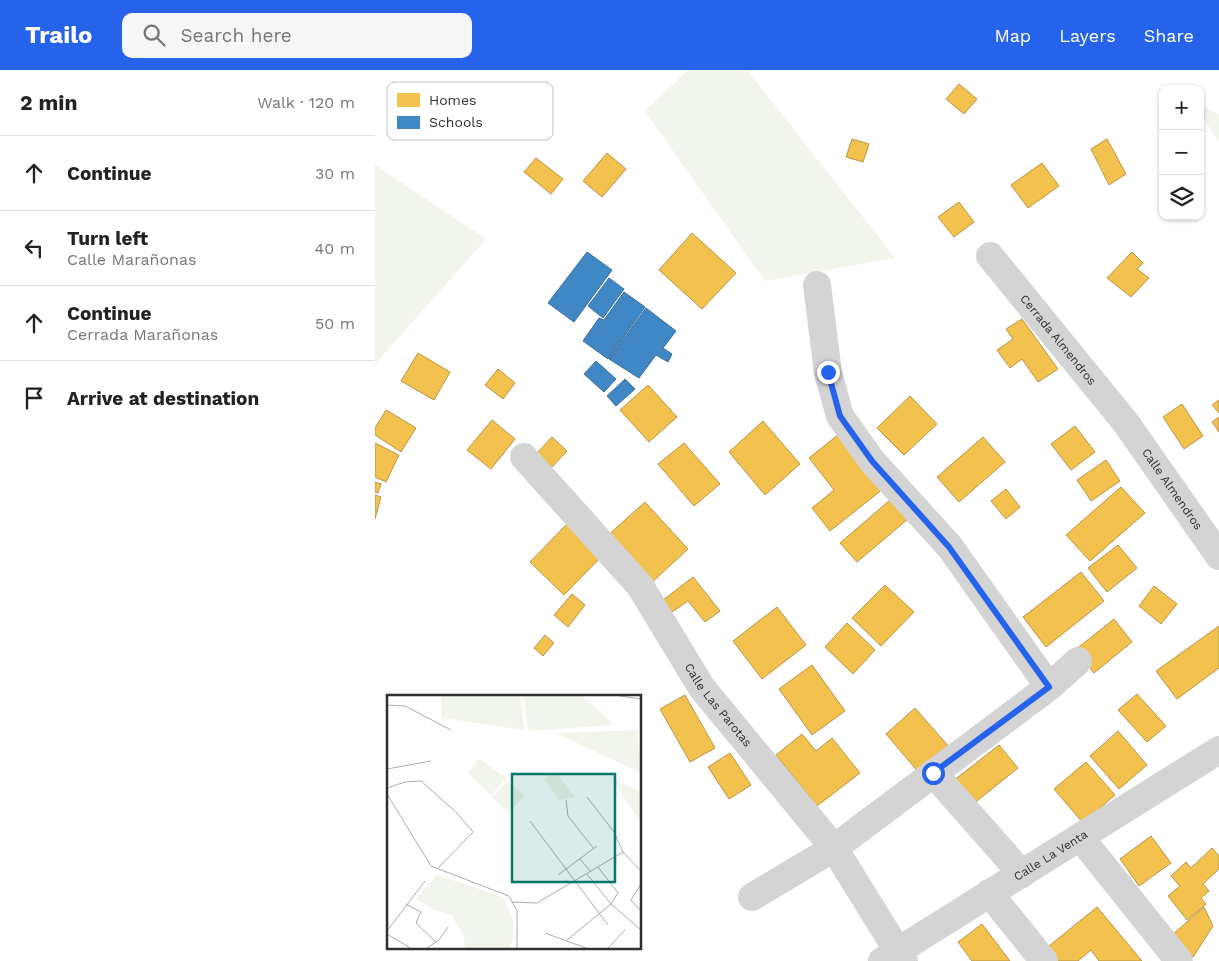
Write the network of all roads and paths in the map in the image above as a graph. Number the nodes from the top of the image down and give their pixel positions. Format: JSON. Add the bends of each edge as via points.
{"nodes":[{"id":1,"x":989,"y":256,"type":"dead end"},
{"id":2,"x":817,"y":285,"type":"dead end"},
{"id":3,"x":1126,"y":423,"type":"joint"},
{"id":4,"x":524,"y":457,"type":"dead end"},
{"id":5,"x":1219,"y":556,"type":"edge"},
{"id":6,"x":1079,"y":661,"type":"dead end"},
{"id":7,"x":1049,"y":687,"type":"junction"},
{"id":8,"x":1219,"y":750,"type":"edge"},
{"id":9,"x":933,"y":773,"type":"junction"},
{"id":10,"x":1080,"y":837,"type":"junction"},
{"id":11,"x":834,"y":848,"type":"junction"},
{"id":12,"x":1022,"y":874,"type":"junction"},
{"id":13,"x":989,"y":893,"type":"junction"},
{"id":14,"x":752,"y":897,"type":"dead end"},
{"id":15,"x":895,"y":958,"type":"edge"},
{"id":16,"x":1044,"y":961,"type":"edge"},
{"id":17,"x":1179,"y":961,"type":"edge"}],
"edges":[{"from":1,"to":3,"type":"street","name":"Cerrada Almendros"},
{"from":2,"to":7,"type":"street","via":[[828,372],[840,416],[872,461],[949,547]]},
{"from":3,"to":5,"type":"street","name":"Calle Almendros"},
{"from":4,"to":11,"type":"street","name":"Calle Las Parotas","via":[[640,586],[702,688]]},
{"from":6,"to":7,"type":"street"},
{"from":7,"to":9,"type":"street"},
{"from":8,"to":10,"type":"street","name":"Calle La Venta"},
{"from":9,"to":11,"type":"street"},
{"from":9,"to":12,"type":"street"},
{"from":10,"to":12,"type":"street","name":"Calle La Venta"},
{"from":10,"to":17,"type":"street"},
{"from":11,"to":14,"type":"street"},
{"from":11,"to":15,"type":"street","name":"Calle Las Parotas"},
{"from":12,"to":13,"type":"street","name":"Calle La Venta"},
{"from":13,"to":15,"type":"street","name":"Calle La Venta"},
{"from":13,"to":16,"type":"street"}]}
